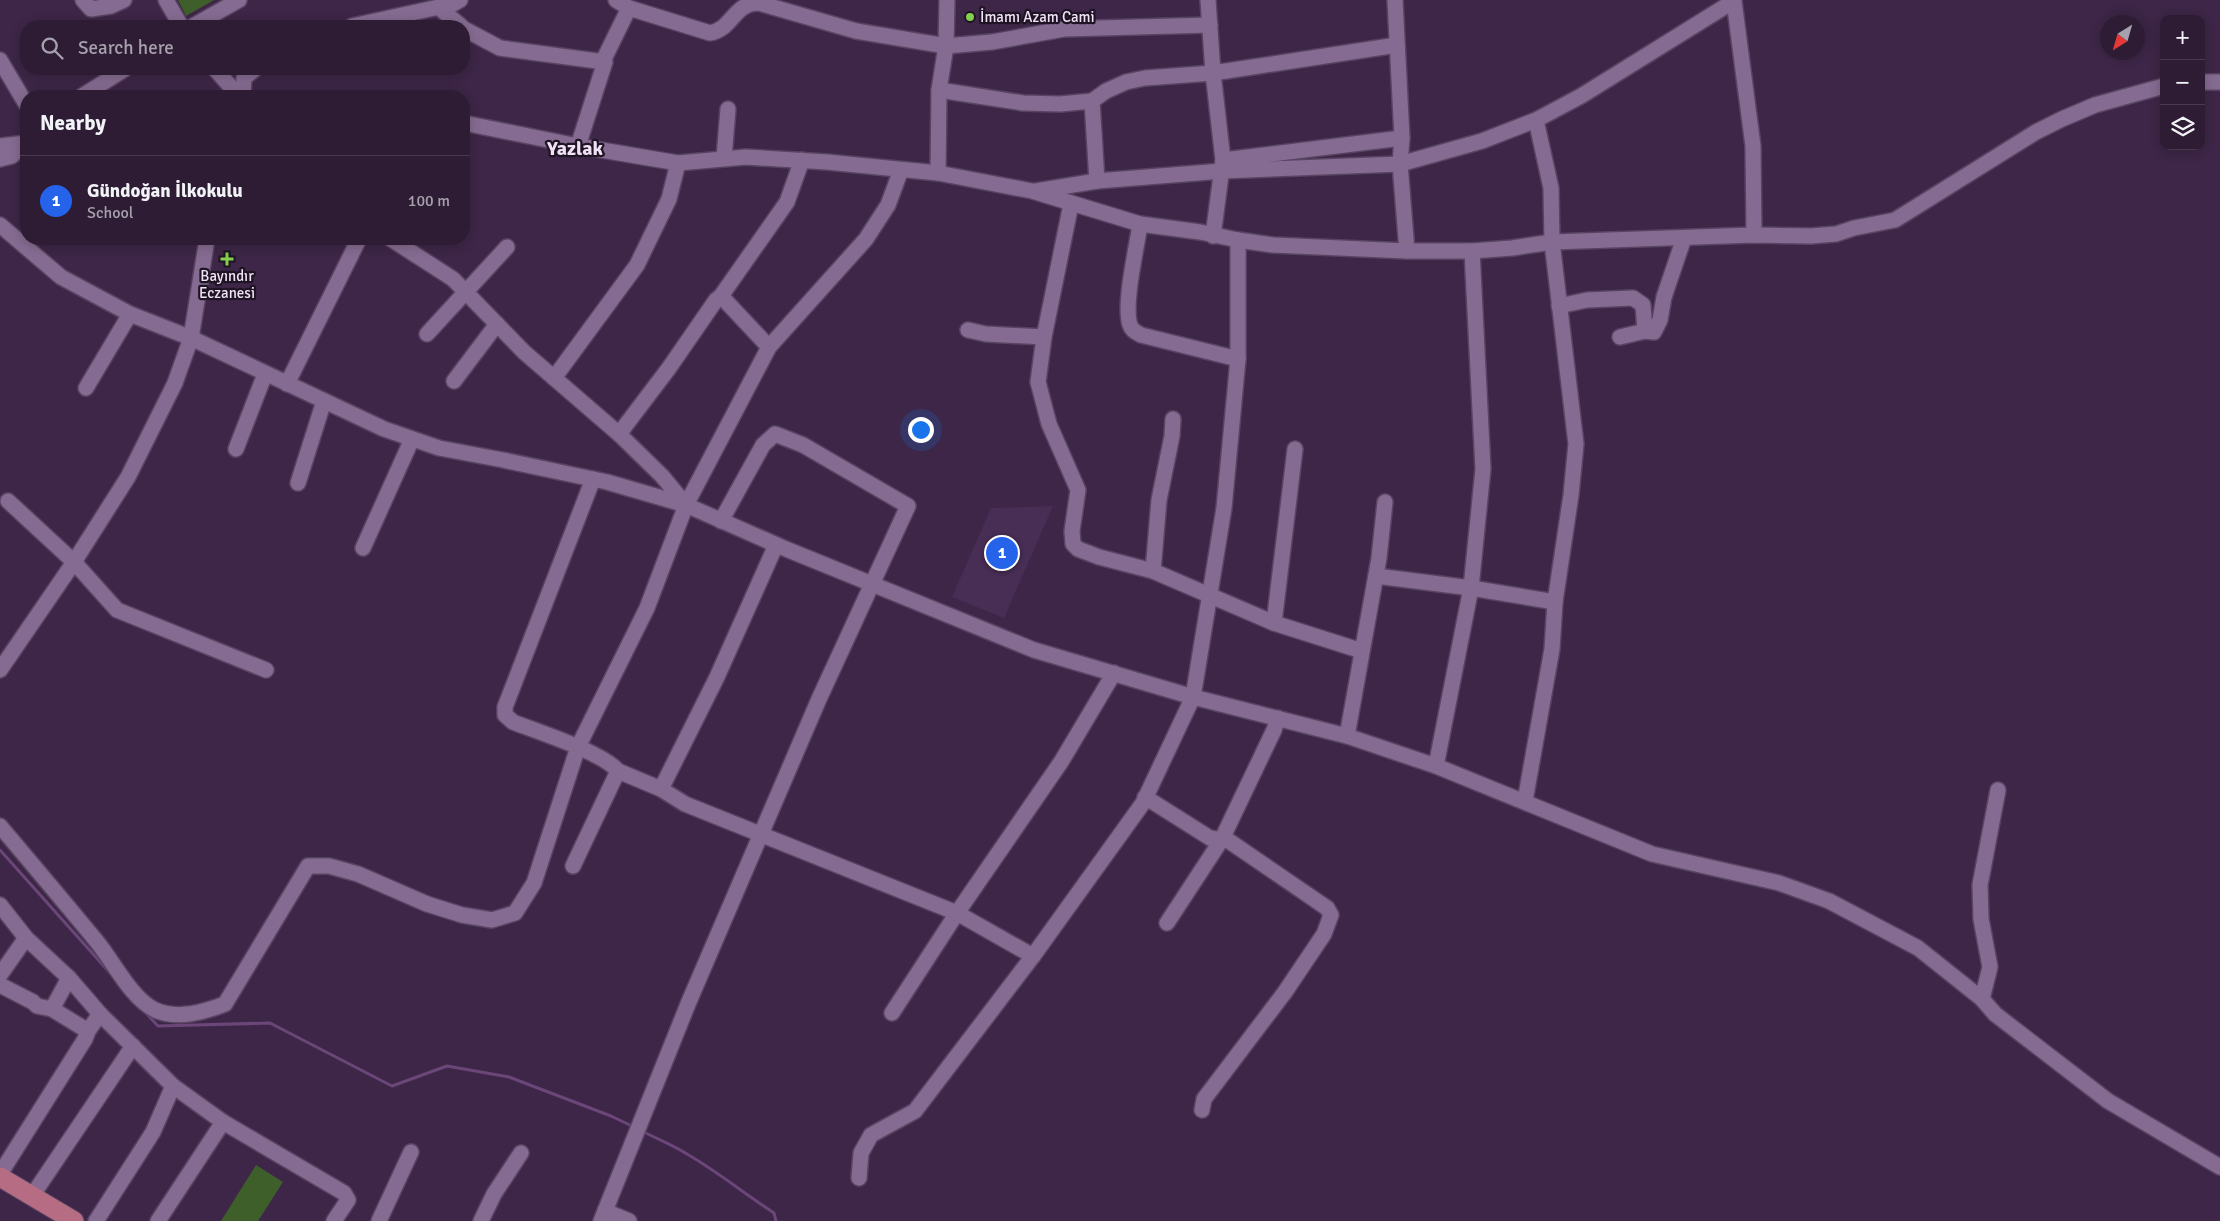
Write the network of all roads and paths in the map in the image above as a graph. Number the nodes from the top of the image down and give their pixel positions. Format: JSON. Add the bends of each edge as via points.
{"nodes":[{"id":1,"x":82,"y":0,"type":"edge"},
{"id":2,"x":124,"y":0,"type":"edge"},
{"id":3,"x":166,"y":0,"type":"edge"},
{"id":4,"x":239,"y":0,"type":"edge"},
{"id":5,"x":460,"y":0,"type":"edge"},
{"id":6,"x":947,"y":0,"type":"edge"},
{"id":7,"x":1208,"y":0,"type":"edge"},
{"id":8,"x":1397,"y":0,"type":"edge"},
{"id":9,"x":622,"y":4,"type":"edge"},
{"id":10,"x":438,"y":7,"type":"junction"},
{"id":11,"x":178,"y":20,"type":"edge"},
{"id":12,"x":204,"y":20,"type":"edge"},
{"id":13,"x":379,"y":20,"type":"edge"},
{"id":14,"x":454,"y":20,"type":"edge"},
{"id":15,"x":1210,"y":25,"type":"junction"},
{"id":16,"x":470,"y":32,"type":"edge"},
{"id":17,"x":1397,"y":45,"type":"junction"},
{"id":18,"x":946,"y":46,"type":"junction"},
{"id":19,"x":0,"y":60,"type":"edge"},
{"id":20,"x":602,"y":63,"type":"junction"},
{"id":21,"x":1213,"y":73,"type":"junction"},
{"id":22,"x":115,"y":75,"type":"edge"},
{"id":23,"x":220,"y":75,"type":"edge"},
{"id":24,"x":248,"y":75,"type":"edge"},
{"id":25,"x":2205,"y":82,"type":"edge"},
{"id":26,"x":2220,"y":82,"type":"edge"},
{"id":27,"x":2160,"y":87,"type":"edge"},
{"id":28,"x":92,"y":90,"type":"edge"},
{"id":29,"x":235,"y":90,"type":"edge"},
{"id":30,"x":242,"y":90,"type":"edge"},
{"id":31,"x":939,"y":90,"type":"junction"},
{"id":32,"x":20,"y":94,"type":"edge"},
{"id":33,"x":1092,"y":101,"type":"junction"},
{"id":34,"x":728,"y":109,"type":"dead end"},
{"id":35,"x":1536,"y":120,"type":"junction"},
{"id":36,"x":470,"y":124,"type":"edge"},
{"id":37,"x":1402,"y":138,"type":"junction"},
{"id":38,"x":20,"y":144,"type":"edge"},
{"id":39,"x":0,"y":146,"type":"edge"},
{"id":40,"x":578,"y":146,"type":"junction"},
{"id":41,"x":20,"y":149,"type":"edge"},
{"id":42,"x":724,"y":158,"type":"junction"},
{"id":43,"x":0,"y":159,"type":"edge"},
{"id":44,"x":802,"y":160,"type":"junction"},
{"id":45,"x":678,"y":162,"type":"junction"},
{"id":46,"x":1400,"y":164,"type":"junction"},
{"id":47,"x":1222,"y":166,"type":"junction"},
{"id":48,"x":900,"y":170,"type":"junction"},
{"id":49,"x":938,"y":173,"type":"junction"},
{"id":50,"x":1097,"y":181,"type":"junction"},
{"id":51,"x":1032,"y":191,"type":"junction"},
{"id":52,"x":1071,"y":204,"type":"junction"},
{"id":53,"x":1140,"y":224,"type":"junction"},
{"id":54,"x":0,"y":225,"type":"edge"},
{"id":55,"x":1754,"y":235,"type":"junction"},
{"id":56,"x":1213,"y":236,"type":"junction"},
{"id":57,"x":1684,"y":238,"type":"junction"},
{"id":58,"x":1238,"y":240,"type":"junction"},
{"id":59,"x":20,"y":242,"type":"edge"},
{"id":60,"x":1552,"y":242,"type":"junction"},
{"id":61,"x":23,"y":245,"type":"edge"},
{"id":62,"x":206,"y":245,"type":"edge"},
{"id":63,"x":356,"y":245,"type":"edge"},
{"id":64,"x":401,"y":245,"type":"edge"},
{"id":65,"x":507,"y":247,"type":"dead end"},
{"id":66,"x":1407,"y":251,"type":"junction"},
{"id":67,"x":1472,"y":251,"type":"junction"},
{"id":68,"x":465,"y":291,"type":"junction"},
{"id":69,"x":721,"y":296,"type":"junction"},
{"id":70,"x":1559,"y":306,"type":"junction"},
{"id":71,"x":130,"y":314,"type":"junction"},
{"id":72,"x":497,"y":324,"type":"junction"},
{"id":73,"x":968,"y":330,"type":"dead end"},
{"id":74,"x":1645,"y":331,"type":"junction"},
{"id":75,"x":427,"y":334,"type":"dead end"},
{"id":76,"x":1044,"y":337,"type":"junction"},
{"id":77,"x":1620,"y":337,"type":"dead end"},
{"id":78,"x":191,"y":338,"type":"junction"},
{"id":79,"x":769,"y":347,"type":"junction"},
{"id":80,"x":1238,"y":359,"type":"junction"},
{"id":81,"x":265,"y":374,"type":"junction"},
{"id":82,"x":554,"y":378,"type":"junction"},
{"id":83,"x":454,"y":381,"type":"dead end"},
{"id":84,"x":288,"y":384,"type":"junction"},
{"id":85,"x":86,"y":388,"type":"dead end"},
{"id":86,"x":324,"y":401,"type":"junction"},
{"id":87,"x":1173,"y":419,"type":"dead end"},
{"id":88,"x":619,"y":434,"type":"junction"},
{"id":89,"x":412,"y":438,"type":"junction"},
{"id":90,"x":236,"y":449,"type":"dead end"},
{"id":91,"x":1296,"y":449,"type":"dead end"},
{"id":92,"x":593,"y":479,"type":"junction"},
{"id":93,"x":298,"y":483,"type":"dead end"},
{"id":94,"x":8,"y":501,"type":"dead end"},
{"id":95,"x":1385,"y":502,"type":"dead end"},
{"id":96,"x":686,"y":505,"type":"junction"},
{"id":97,"x":721,"y":521,"type":"junction"},
{"id":98,"x":776,"y":545,"type":"junction"},
{"id":99,"x":363,"y":548,"type":"dead end"},
{"id":100,"x":74,"y":562,"type":"junction"},
{"id":101,"x":1153,"y":571,"type":"junction"},
{"id":102,"x":1376,"y":576,"type":"junction"},
{"id":103,"x":873,"y":584,"type":"junction"},
{"id":104,"x":1471,"y":588,"type":"junction"},
{"id":105,"x":1209,"y":596,"type":"junction"},
{"id":106,"x":1555,"y":602,"type":"junction"},
{"id":107,"x":1274,"y":623,"type":"junction"},
{"id":108,"x":1362,"y":651,"type":"junction"},
{"id":109,"x":0,"y":670,"type":"edge"},
{"id":110,"x":266,"y":670,"type":"dead end"},
{"id":111,"x":1114,"y":673,"type":"junction"},
{"id":112,"x":1194,"y":697,"type":"junction"},
{"id":113,"x":1278,"y":718,"type":"junction"},
{"id":114,"x":1347,"y":736,"type":"junction"},
{"id":115,"x":578,"y":748,"type":"junction"},
{"id":116,"x":1436,"y":766,"type":"junction"},
{"id":117,"x":618,"y":771,"type":"junction"},
{"id":118,"x":661,"y":789,"type":"junction"},
{"id":119,"x":1998,"y":790,"type":"dead end"},
{"id":120,"x":1145,"y":798,"type":"junction"},
{"id":121,"x":1525,"y":802,"type":"junction"},
{"id":122,"x":0,"y":826,"type":"edge"},
{"id":123,"x":761,"y":835,"type":"junction"},
{"id":124,"x":1222,"y":839,"type":"junction"},
{"id":125,"x":573,"y":866,"type":"dead end"},
{"id":126,"x":0,"y":905,"type":"edge"},
{"id":127,"x":957,"y":913,"type":"junction"},
{"id":128,"x":1167,"y":923,"type":"dead end"},
{"id":129,"x":26,"y":938,"type":"junction"},
{"id":130,"x":1033,"y":956,"type":"junction"},
{"id":131,"x":0,"y":975,"type":"edge"},
{"id":132,"x":69,"y":978,"type":"junction"},
{"id":133,"x":0,"y":985,"type":"edge"},
{"id":134,"x":1982,"y":999,"type":"junction"},
{"id":135,"x":52,"y":1009,"type":"junction"},
{"id":136,"x":892,"y":1013,"type":"dead end"},
{"id":137,"x":100,"y":1014,"type":"junction"},
{"id":138,"x":88,"y":1031,"type":"junction"},
{"id":139,"x":132,"y":1046,"type":"junction"},
{"id":140,"x":174,"y":1086,"type":"junction"},
{"id":141,"x":1202,"y":1110,"type":"dead end"},
{"id":142,"x":223,"y":1122,"type":"junction"},
{"id":143,"x":411,"y":1152,"type":"dead end"},
{"id":144,"x":521,"y":1153,"type":"dead end"},
{"id":145,"x":2220,"y":1167,"type":"edge"},
{"id":146,"x":0,"y":1174,"type":"edge"},
{"id":147,"x":0,"y":1177,"type":"edge"},
{"id":148,"x":859,"y":1178,"type":"dead end"},
{"id":149,"x":0,"y":1190,"type":"edge"},
{"id":150,"x":32,"y":1196,"type":"junction"},
{"id":151,"x":603,"y":1216,"type":"edge"},
{"id":152,"x":382,"y":1220,"type":"edge"},
{"id":153,"x":52,"y":1221,"type":"edge"},
{"id":154,"x":74,"y":1221,"type":"edge"},
{"id":155,"x":96,"y":1221,"type":"edge"},
{"id":156,"x":158,"y":1221,"type":"edge"},
{"id":157,"x":334,"y":1221,"type":"edge"},
{"id":158,"x":481,"y":1221,"type":"edge"},
{"id":159,"x":629,"y":1221,"type":"edge"}],
"edges":[{"from":1,"to":2,"type":"street","via":[[91,9]]},
{"from":3,"to":11,"type":"street"},
{"from":4,"to":12,"type":"street"},
{"from":5,"to":10,"type":"street"},
{"from":6,"to":18,"type":"street"},
{"from":7,"to":15,"type":"street"},
{"from":8,"to":17,"type":"street"},
{"from":9,"to":18,"type":"street","via":[[710,32],[719,31],[743,6],[758,3],[856,31]]},
{"from":9,"to":20,"type":"street"},
{"from":10,"to":13,"type":"street"},
{"from":10,"to":14,"type":"street"},
{"from":15,"to":18,"type":"street","via":[[1064,29],[992,42]]},
{"from":15,"to":21,"type":"street"},
{"from":16,"to":20,"type":"street","via":[[500,48]]},
{"from":17,"to":21,"type":"street"},
{"from":17,"to":37,"type":"street"},
{"from":18,"to":31,"type":"street"},
{"from":19,"to":32,"type":"street"},
{"from":20,"to":40,"type":"street","via":[[606,62]]},
{"from":21,"to":33,"type":"street","via":[[1126,82]]},
{"from":21,"to":47,"type":"street"},
{"from":22,"to":28,"type":"street"},
{"from":23,"to":29,"type":"street"},
{"from":24,"to":30,"type":"street"},
{"from":25,"to":26,"type":"street"},
{"from":27,"to":55,"type":"street","via":[[2095,105],[2036,132],[1895,220],[1836,234]]},
{"from":31,"to":33,"type":"street","via":[[1023,104]]},
{"from":31,"to":49,"type":"street"},
{"from":33,"to":50,"type":"street"},
{"from":34,"to":42,"type":"street"},
{"from":35,"to":46,"type":"street","via":[[1482,141]]},
{"from":35,"to":55,"type":"street","via":[[1581,96],[1734,1],[1754,146]]},
{"from":35,"to":60,"type":"street","via":[[1551,188]]},
{"from":36,"to":40,"type":"street"},
{"from":37,"to":46,"type":"street"},
{"from":37,"to":47,"type":"street"},
{"from":38,"to":39,"type":"street"},
{"from":40,"to":45,"type":"street"},
{"from":41,"to":43,"type":"street","via":[[12,156]]},
{"from":42,"to":44,"type":"street"},
{"from":42,"to":45,"type":"street"},
{"from":44,"to":48,"type":"street"},
{"from":44,"to":69,"type":"street","via":[[787,202]]},
{"from":45,"to":82,"type":"street","via":[[669,199],[637,265]]},
{"from":46,"to":47,"type":"street"},
{"from":46,"to":66,"type":"street"},
{"from":47,"to":50,"type":"street"},
{"from":47,"to":56,"type":"street"},
{"from":48,"to":49,"type":"street"},
{"from":48,"to":79,"type":"street","via":[[888,205],[866,238]]},
{"from":49,"to":51,"type":"street"},
{"from":50,"to":51,"type":"street"},
{"from":51,"to":52,"type":"street"},
{"from":52,"to":53,"type":"street"},
{"from":52,"to":76,"type":"street"},
{"from":53,"to":56,"type":"street"},
{"from":53,"to":80,"type":"street","via":[[1128,307],[1133,331]]},
{"from":54,"to":59,"type":"street"},
{"from":55,"to":57,"type":"street"},
{"from":56,"to":58,"type":"street"},
{"from":57,"to":60,"type":"street"},
{"from":57,"to":74,"type":"street","via":[[1664,297],[1660,320],[1654,332]]},
{"from":58,"to":66,"type":"street","via":[[1273,245]]},
{"from":58,"to":80,"type":"street"},
{"from":60,"to":67,"type":"street"},
{"from":60,"to":70,"type":"street"},
{"from":61,"to":71,"type":"street","via":[[61,277]]},
{"from":62,"to":78,"type":"street"},
{"from":63,"to":84,"type":"street"},
{"from":64,"to":68,"type":"street","via":[[453,279]]},
{"from":65,"to":68,"type":"street"},
{"from":66,"to":67,"type":"street"},
{"from":67,"to":104,"type":"street","via":[[1483,469]]},
{"from":68,"to":72,"type":"street"},
{"from":68,"to":75,"type":"street"},
{"from":69,"to":79,"type":"street"},
{"from":69,"to":88,"type":"street"},
{"from":70,"to":74,"type":"street","via":[[1587,300],[1633,298],[1643,305]]},
{"from":70,"to":106,"type":"street","via":[[1576,444]]},
{"from":71,"to":78,"type":"street"},
{"from":71,"to":85,"type":"street"},
{"from":72,"to":82,"type":"street"},
{"from":72,"to":83,"type":"street"},
{"from":73,"to":76,"type":"street"},
{"from":74,"to":77,"type":"street"},
{"from":76,"to":101,"type":"street","via":[[1038,382],[1041,397],[1049,424],[1078,490],[1073,544],[1078,550],[1098,557]]},
{"from":78,"to":81,"type":"street"},
{"from":78,"to":100,"type":"street","via":[[175,383],[128,476]]},
{"from":79,"to":96,"type":"street"},
{"from":80,"to":105,"type":"street","via":[[1224,508]]},
{"from":81,"to":84,"type":"street"},
{"from":81,"to":90,"type":"street"},
{"from":82,"to":88,"type":"street"},
{"from":84,"to":86,"type":"street"},
{"from":86,"to":89,"type":"street"},
{"from":86,"to":93,"type":"street"},
{"from":87,"to":101,"type":"street","via":[[1159,500]]},
{"from":88,"to":96,"type":"street"},
{"from":89,"to":92,"type":"street","via":[[439,448]]},
{"from":89,"to":99,"type":"street"},
{"from":91,"to":107,"type":"street"},
{"from":92,"to":96,"type":"street"},
{"from":92,"to":115,"type":"street","via":[[505,707],[505,715],[513,722]]},
{"from":94,"to":100,"type":"street"},
{"from":95,"to":102,"type":"street"},
{"from":96,"to":97,"type":"street"},
{"from":96,"to":115,"type":"street","via":[[647,608]]},
{"from":97,"to":98,"type":"street"},
{"from":97,"to":103,"type":"street","via":[[763,445],[775,434],[803,445],[908,506]]},
{"from":98,"to":103,"type":"street"},
{"from":98,"to":118,"type":"street","via":[[717,677]]},
{"from":100,"to":109,"type":"street"},
{"from":100,"to":110,"type":"street","via":[[117,610]]},
{"from":101,"to":105,"type":"street"},
{"from":102,"to":104,"type":"street"},
{"from":102,"to":108,"type":"street"},
{"from":103,"to":111,"type":"street","via":[[1034,650]]},
{"from":103,"to":123,"type":"street"},
{"from":104,"to":106,"type":"street"},
{"from":104,"to":116,"type":"street"},
{"from":105,"to":107,"type":"street"},
{"from":105,"to":112,"type":"street"},
{"from":106,"to":121,"type":"street","via":[[1552,649]]},
{"from":107,"to":108,"type":"street"},
{"from":108,"to":114,"type":"street"},
{"from":111,"to":112,"type":"street"},
{"from":111,"to":127,"type":"street","via":[[1061,762]]},
{"from":112,"to":113,"type":"street"},
{"from":112,"to":120,"type":"street"},
{"from":113,"to":114,"type":"street"},
{"from":113,"to":124,"type":"street"},
{"from":114,"to":116,"type":"street"},
{"from":115,"to":117,"type":"street","via":[[614,765]]},
{"from":115,"to":122,"type":"street","via":[[534,883],[515,913],[492,920],[462,916],[358,874],[329,866],[308,866],[225,1004],[204,1012],[173,1015],[154,1009],[140,998]]},
{"from":116,"to":121,"type":"street"},
{"from":117,"to":118,"type":"street"},
{"from":117,"to":125,"type":"street"},
{"from":118,"to":123,"type":"street","via":[[685,804]]},
{"from":119,"to":134,"type":"street","via":[[1980,885],[1981,919],[1990,967]]},
{"from":120,"to":124,"type":"street","via":[[1210,838]]},
{"from":120,"to":130,"type":"street"},
{"from":121,"to":134,"type":"street","via":[[1652,854],[1779,884],[1829,901],[1918,948]]},
{"from":123,"to":127,"type":"street"},
{"from":123,"to":151,"type":"street","via":[[688,1004]]},
{"from":124,"to":128,"type":"street"},
{"from":124,"to":141,"type":"street","via":[[1319,902],[1331,915],[1324,934],[1285,992],[1204,1099]]},
{"from":126,"to":129,"type":"street"},
{"from":127,"to":130,"type":"street"},
{"from":127,"to":136,"type":"street"},
{"from":129,"to":131,"type":"street"},
{"from":129,"to":132,"type":"street"},
{"from":130,"to":148,"type":"street","via":[[915,1111],[870,1135],[861,1153]]},
{"from":132,"to":135,"type":"street"},
{"from":132,"to":137,"type":"street"},
{"from":133,"to":135,"type":"street","via":[[38,1006]]},
{"from":134,"to":145,"type":"street","via":[[1995,1014],[2108,1101]]},
{"from":135,"to":138,"type":"street"},
{"from":137,"to":138,"type":"street"},
{"from":137,"to":139,"type":"street"},
{"from":138,"to":146,"type":"street"},
{"from":139,"to":140,"type":"street"},
{"from":139,"to":150,"type":"street"},
{"from":140,"to":142,"type":"street"},
{"from":140,"to":155,"type":"street","via":[[153,1132]]},
{"from":142,"to":156,"type":"street"},
{"from":142,"to":157,"type":"street","via":[[344,1193],[348,1200]]},
{"from":143,"to":152,"type":"street"},
{"from":144,"to":158,"type":"street"},
{"from":147,"to":150,"type":"main road"},
{"from":149,"to":153,"type":"main road"},
{"from":150,"to":154,"type":"main road"},
{"from":151,"to":159,"type":"street"}]}
